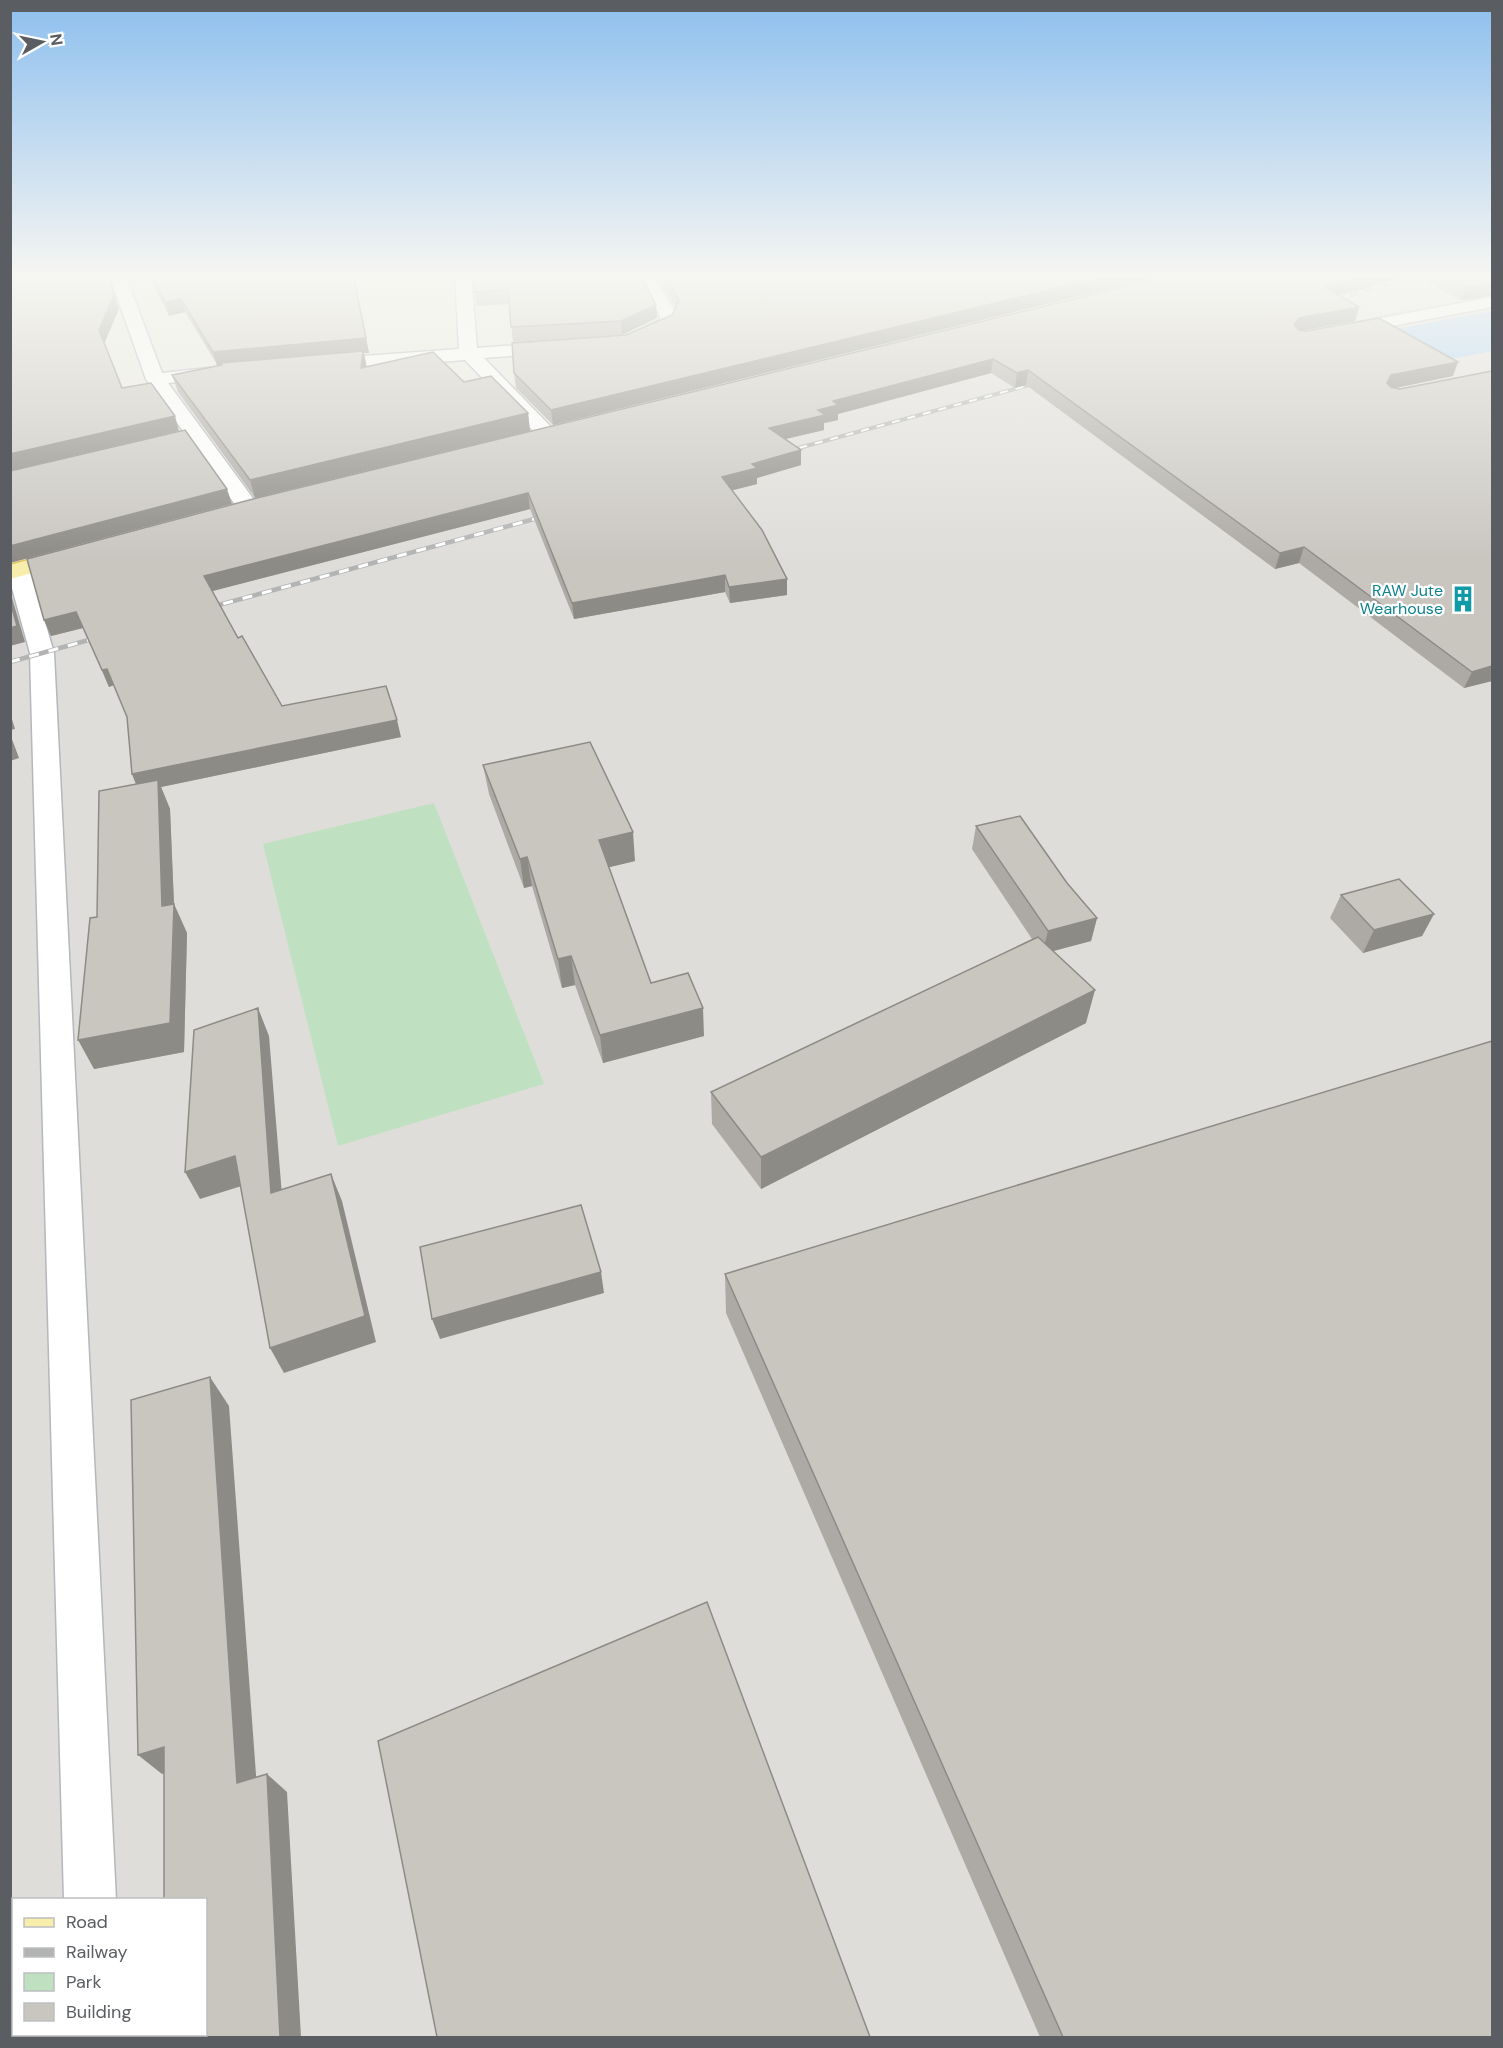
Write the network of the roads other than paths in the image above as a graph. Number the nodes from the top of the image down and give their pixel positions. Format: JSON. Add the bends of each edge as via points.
{"nodes":[{"id":1,"x":152,"y":370,"type":"edge"},
{"id":2,"x":485,"y":370,"type":"edge"},
{"id":3,"x":236,"y":372,"type":"edge"},
{"id":4,"x":155,"y":379,"type":"junction"},
{"id":5,"x":572,"y":429,"type":"edge"},
{"id":6,"x":194,"y":435,"type":"junction"},
{"id":7,"x":548,"y":435,"type":"junction"},
{"id":8,"x":171,"y":440,"type":"edge"},
{"id":9,"x":525,"y":441,"type":"edge"},
{"id":10,"x":272,"y":502,"type":"edge"},
{"id":11,"x":249,"y":508,"type":"junction"},
{"id":12,"x":226,"y":514,"type":"edge"},
{"id":13,"x":88,"y":551,"type":"edge"},
{"id":14,"x":15,"y":571,"type":"edge"},
{"id":15,"x":90,"y":1898,"type":"edge"}],
"edges":[{"from":1,"to":4,"type":"street"},
{"from":2,"to":7,"type":"street"},
{"from":3,"to":4,"type":"street"},
{"from":4,"to":6,"type":"street"},
{"from":5,"to":7,"type":"main road"},
{"from":6,"to":8,"type":"street"},
{"from":6,"to":11,"type":"street"},
{"from":7,"to":9,"type":"main road"},
{"from":10,"to":11,"type":"main road"},
{"from":11,"to":12,"type":"main road"},
{"from":13,"to":14,"type":"main road"},
{"from":14,"to":15,"type":"street","via":[[42,653]]}]}
